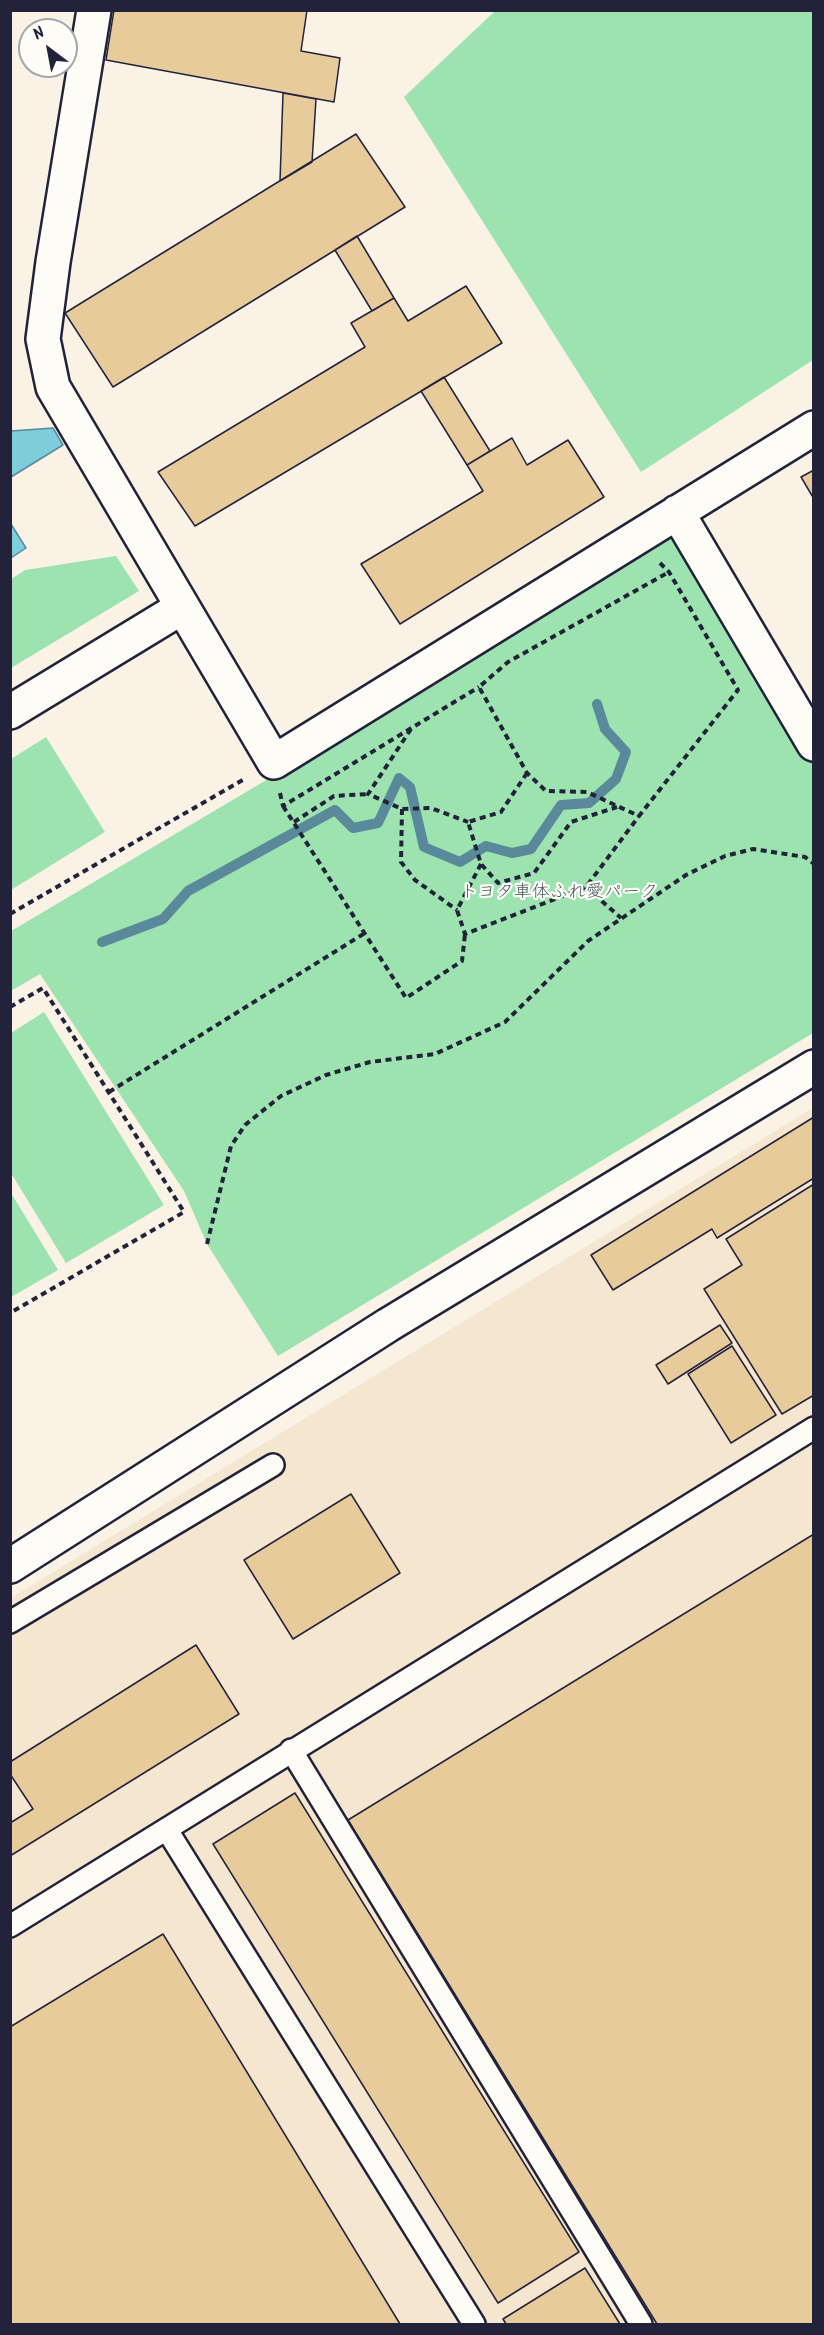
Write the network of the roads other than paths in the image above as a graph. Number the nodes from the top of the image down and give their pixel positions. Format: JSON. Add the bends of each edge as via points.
{"nodes":[{"id":1,"x":94,"y":10,"type":"edge"},
{"id":2,"x":813,"y":428,"type":"edge"},
{"id":3,"x":677,"y":512,"type":"junction"},
{"id":4,"x":181,"y":608,"type":"junction"},
{"id":5,"x":10,"y":712,"type":"edge"},
{"id":6,"x":813,"y":744,"type":"edge"},
{"id":7,"x":813,"y":1067,"type":"edge"},
{"id":8,"x":813,"y":1428,"type":"edge"},
{"id":9,"x":273,"y":1465,"type":"dead end"},
{"id":10,"x":10,"y":1566,"type":"edge"},
{"id":11,"x":10,"y":1622,"type":"edge"},
{"id":12,"x":291,"y":1750,"type":"junction"},
{"id":13,"x":167,"y":1830,"type":"junction"},
{"id":14,"x":10,"y":1926,"type":"edge"},
{"id":15,"x":474,"y":2325,"type":"edge"},
{"id":16,"x":641,"y":2325,"type":"edge"}],
"edges":[{"from":1,"to":4,"type":"street","via":[[43,339],[53,387]]},
{"from":2,"to":3,"type":"street"},
{"from":3,"to":4,"type":"street","via":[[274,762]]},
{"from":3,"to":6,"type":"street"},
{"from":4,"to":5,"type":"street"},
{"from":7,"to":10,"type":"street","via":[[388,1325]]},
{"from":8,"to":12,"type":"lane"},
{"from":9,"to":11,"type":"lane"},
{"from":12,"to":13,"type":"lane"},
{"from":12,"to":16,"type":"lane"},
{"from":13,"to":14,"type":"lane"},
{"from":13,"to":15,"type":"lane"}]}
